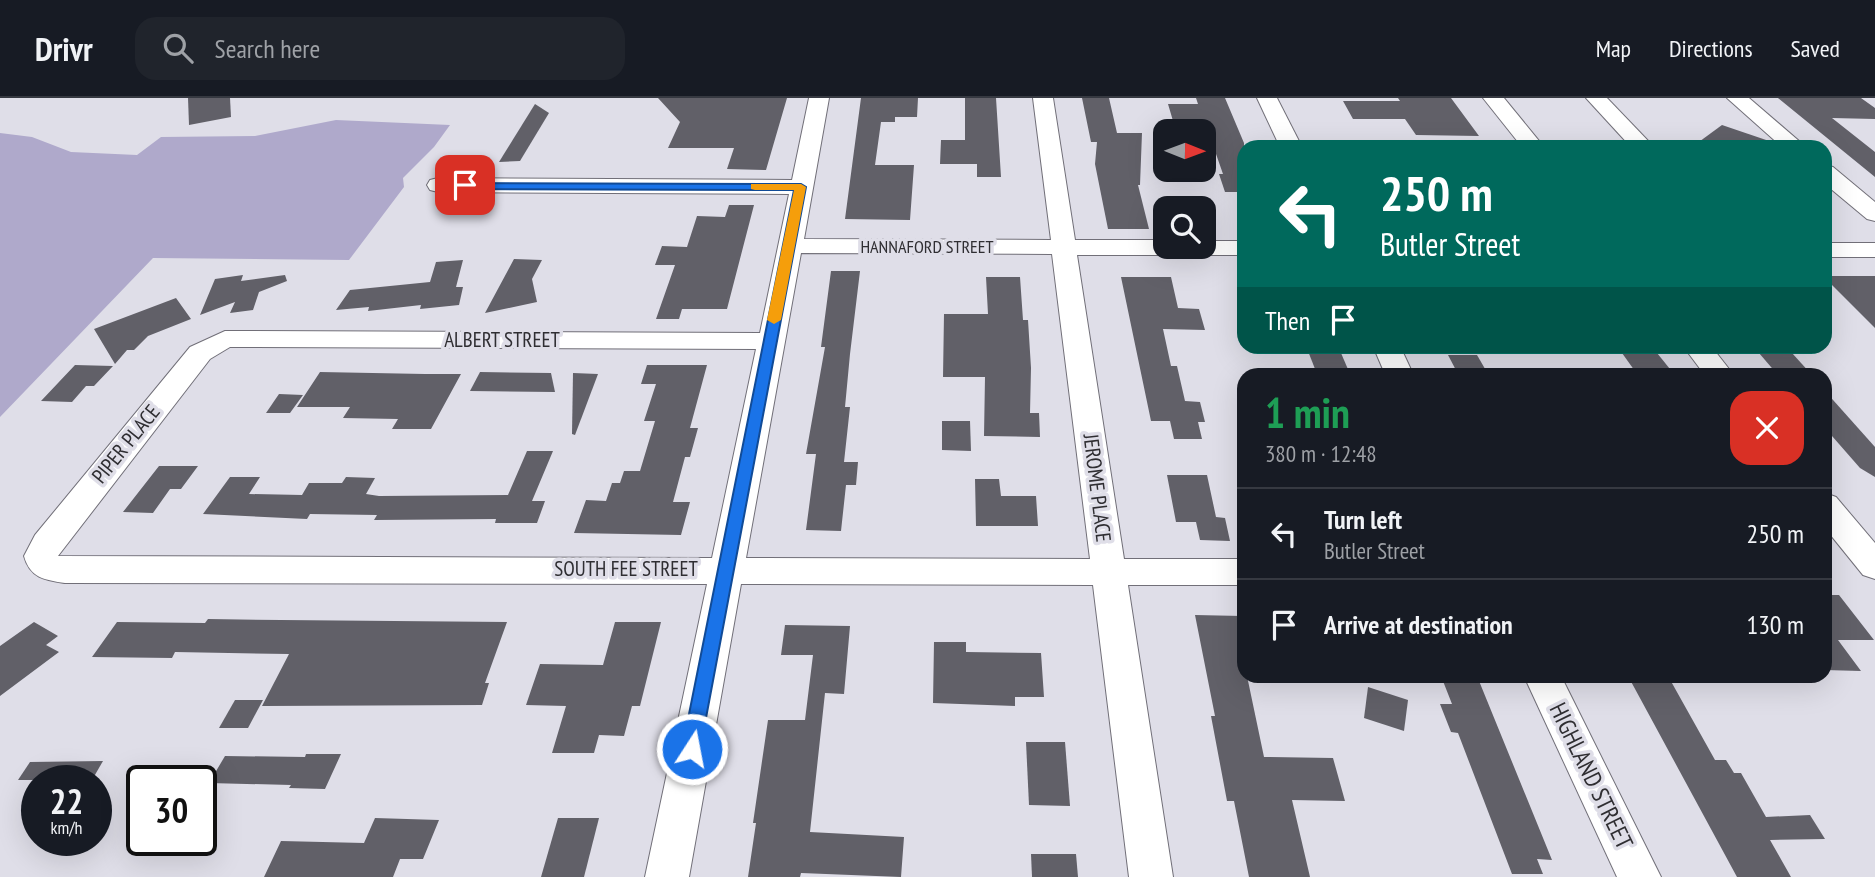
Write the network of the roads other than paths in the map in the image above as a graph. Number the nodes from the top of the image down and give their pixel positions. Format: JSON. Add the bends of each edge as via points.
{"nodes":[{"id":1,"x":818,"y":98,"type":"edge"},
{"id":2,"x":1044,"y":98,"type":"edge"},
{"id":3,"x":1267,"y":98,"type":"edge"},
{"id":4,"x":1493,"y":98,"type":"edge"},
{"id":5,"x":1596,"y":98,"type":"edge"},
{"id":6,"x":1737,"y":98,"type":"edge"},
{"id":7,"x":1288,"y":140,"type":"edge"},
{"id":8,"x":1527,"y":140,"type":"edge"},
{"id":9,"x":1636,"y":140,"type":"edge"},
{"id":10,"x":1787,"y":140,"type":"edge"},
{"id":11,"x":1832,"y":178,"type":"edge"},
{"id":12,"x":438,"y":185,"type":"dead end"},
{"id":13,"x":801,"y":187,"type":"junction"},
{"id":14,"x":1875,"y":214,"type":"edge"},
{"id":15,"x":789,"y":246,"type":"junction"},
{"id":16,"x":1065,"y":247,"type":"junction"},
{"id":17,"x":1237,"y":248,"type":"edge"},
{"id":18,"x":1832,"y":250,"type":"edge"},
{"id":19,"x":1875,"y":250,"type":"edge"},
{"id":20,"x":235,"y":338,"type":"joint"},
{"id":21,"x":770,"y":341,"type":"junction"},
{"id":22,"x":1703,"y":354,"type":"edge"},
{"id":23,"x":1714,"y":368,"type":"edge"},
{"id":24,"x":1832,"y":515,"type":"edge"},
{"id":25,"x":1858,"y":550,"type":"edge"},
{"id":26,"x":50,"y":568,"type":"joint"},
{"id":27,"x":727,"y":569,"type":"junction"},
{"id":28,"x":1108,"y":572,"type":"junction"},
{"id":29,"x":1237,"y":572,"type":"edge"},
{"id":30,"x":1546,"y":683,"type":"edge"},
{"id":31,"x":667,"y":877,"type":"edge"},
{"id":32,"x":1151,"y":877,"type":"edge"},
{"id":33,"x":1639,"y":877,"type":"edge"}],
"edges":[{"from":1,"to":13,"type":"street"},
{"from":2,"to":16,"type":"street","name":"JEROME PLACE"},
{"from":3,"to":7,"type":"street"},
{"from":4,"to":8,"type":"street"},
{"from":5,"to":9,"type":"street"},
{"from":6,"to":10,"type":"street"},
{"from":11,"to":14,"type":"street"},
{"from":12,"to":13,"type":"street"},
{"from":13,"to":15,"type":"street"},
{"from":15,"to":16,"type":"street","name":"HANNAFORD STREET"},
{"from":15,"to":21,"type":"street"},
{"from":16,"to":17,"type":"street","name":"HANNAFORD STREET"},
{"from":16,"to":28,"type":"street","name":"JEROME PLACE"},
{"from":18,"to":19,"type":"street"},
{"from":20,"to":21,"type":"street","name":"ALBERT STREET"},
{"from":20,"to":26,"type":"street","name":"PIPER PLACE","via":[[200,353],[47,544],[41,556]]},
{"from":21,"to":27,"type":"street"},
{"from":22,"to":23,"type":"street"},
{"from":24,"to":25,"type":"street"},
{"from":26,"to":27,"type":"street","name":"SOUTH FEE STREET"},
{"from":27,"to":28,"type":"street","name":"SOUTH FEE STREET"},
{"from":27,"to":31,"type":"street"},
{"from":28,"to":29,"type":"street","name":"SOUTH FEE STREET"},
{"from":28,"to":32,"type":"street","name":"JEROME PLACE"},
{"from":30,"to":33,"type":"street","name":"HIGHLAND STREET"}]}
